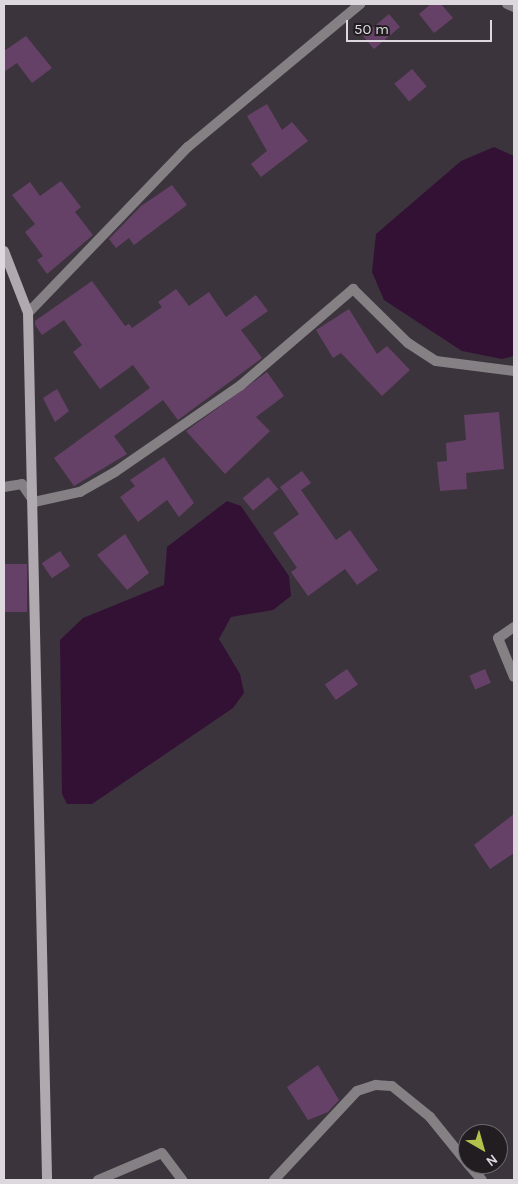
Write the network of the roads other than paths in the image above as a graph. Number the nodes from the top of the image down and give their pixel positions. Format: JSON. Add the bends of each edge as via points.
{"nodes":[{"id":1,"x":360,"y":4,"type":"edge"},
{"id":2,"x":507,"y":4,"type":"edge"},
{"id":3,"x":514,"y":7,"type":"edge"},
{"id":4,"x":4,"y":251,"type":"edge"},
{"id":5,"x":28,"y":313,"type":"junction"},
{"id":6,"x":514,"y":371,"type":"edge"},
{"id":7,"x":4,"y":487,"type":"edge"},
{"id":8,"x":34,"y":502,"type":"junction"},
{"id":9,"x":514,"y":627,"type":"edge"},
{"id":10,"x":514,"y":677,"type":"edge"},
{"id":11,"x":458,"y":1152,"type":"edge"},
{"id":12,"x":47,"y":1180,"type":"edge"},
{"id":13,"x":98,"y":1180,"type":"edge"},
{"id":14,"x":182,"y":1180,"type":"edge"},
{"id":15,"x":274,"y":1180,"type":"edge"}],
"edges":[{"from":1,"to":5,"type":"street","via":[[188,147]]},
{"from":2,"to":3,"type":"street"},
{"from":4,"to":5,"type":"main road"},
{"from":5,"to":8,"type":"main road"},
{"from":6,"to":8,"type":"street","via":[[436,361],[408,343],[353,289],[241,385],[115,472],[80,492]]},
{"from":7,"to":8,"type":"street","via":[[22,484]]},
{"from":8,"to":12,"type":"main road"},
{"from":9,"to":10,"type":"street","via":[[498,638]]},
{"from":11,"to":15,"type":"street","via":[[430,1117],[392,1086],[376,1085],[356,1091]]},
{"from":13,"to":14,"type":"street","via":[[162,1153]]}]}
